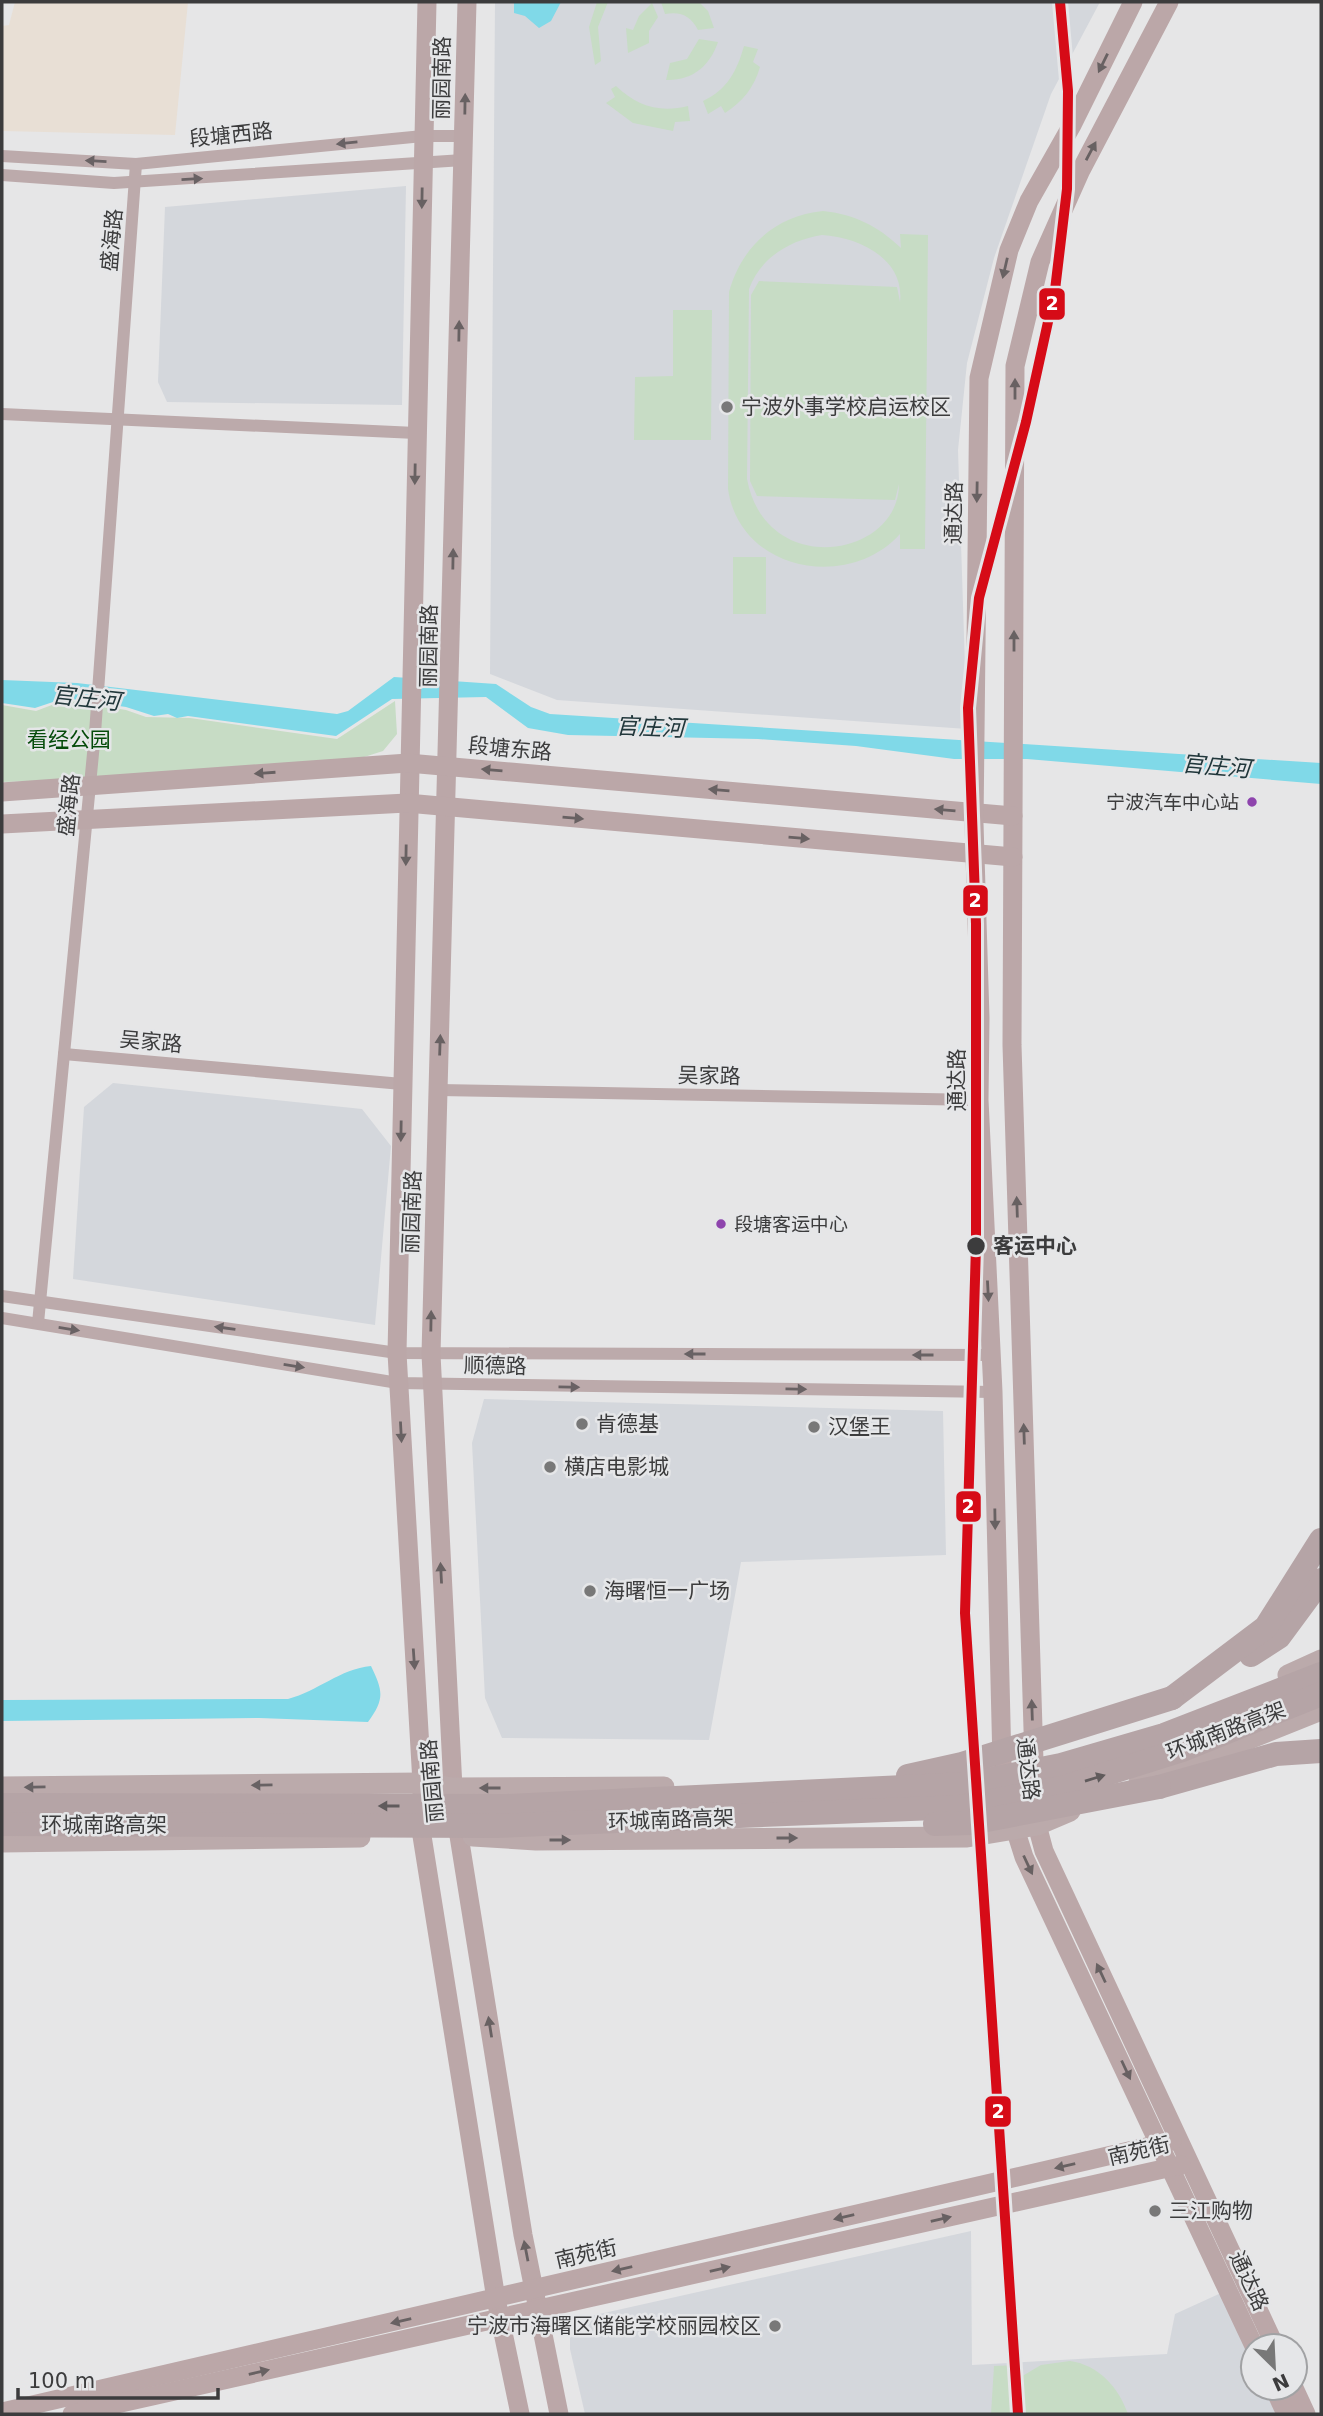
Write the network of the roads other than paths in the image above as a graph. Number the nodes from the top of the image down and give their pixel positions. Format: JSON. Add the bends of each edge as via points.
{"nodes":[{"id":1,"x":1133,"y":2,"type":"edge"},
{"id":2,"x":1169,"y":2,"type":"edge"},
{"id":3,"x":427,"y":4,"type":"edge"},
{"id":4,"x":467,"y":10,"type":"edge"},
{"id":5,"x":424,"y":136,"type":"junction"},
{"id":6,"x":464,"y":136,"type":"junction"},
{"id":7,"x":2,"y":156,"type":"edge"},
{"id":8,"x":463,"y":160,"type":"junction"},
{"id":9,"x":423,"y":161,"type":"junction"},
{"id":10,"x":136,"y":163,"type":"junction"},
{"id":11,"x":2,"y":175,"type":"edge"},
{"id":12,"x":136,"y":182,"type":"junction"},
{"id":13,"x":2,"y":414,"type":"edge"},
{"id":14,"x":117,"y":418,"type":"junction"},
{"id":15,"x":416,"y":433,"type":"junction"},
{"id":16,"x":408,"y":763,"type":"junction"},
{"id":17,"x":449,"y":767,"type":"junction"},
{"id":18,"x":90,"y":786,"type":"junction"},
{"id":19,"x":2,"y":792,"type":"edge"},
{"id":20,"x":407,"y":803,"type":"junction"},
{"id":21,"x":447,"y":807,"type":"junction"},
{"id":22,"x":973,"y":810,"type":"junction"},
{"id":23,"x":1013,"y":812,"type":"junction"},
{"id":24,"x":86,"y":818,"type":"junction"},
{"id":25,"x":2,"y":824,"type":"edge"},
{"id":26,"x":975,"y":853,"type":"junction"},
{"id":27,"x":1013,"y":857,"type":"junction"},
{"id":28,"x":64,"y":1054,"type":"junction"},
{"id":29,"x":402,"y":1084,"type":"junction"},
{"id":30,"x":439,"y":1090,"type":"junction"},
{"id":31,"x":979,"y":1100,"type":"junction"},
{"id":32,"x":2,"y":1296,"type":"edge"},
{"id":33,"x":40,"y":1301,"type":"junction"},
{"id":34,"x":2,"y":1318,"type":"edge"},
{"id":35,"x":38,"y":1323,"type":"junction"},
{"id":36,"x":397,"y":1353,"type":"junction"},
{"id":37,"x":431,"y":1354,"type":"junction"},
{"id":38,"x":991,"y":1355,"type":"junction"},
{"id":39,"x":398,"y":1383,"type":"junction"},
{"id":40,"x":431,"y":1385,"type":"junction"},
{"id":41,"x":993,"y":1392,"type":"junction"},
{"id":42,"x":1321,"y":1540,"type":"edge"},
{"id":43,"x":1321,"y":1580,"type":"edge"},
{"id":44,"x":1321,"y":1660,"type":"edge"},
{"id":45,"x":1321,"y":1674,"type":"edge"},
{"id":46,"x":1321,"y":1694,"type":"edge"},
{"id":47,"x":1172,"y":1698,"type":"junction"},
{"id":48,"x":1321,"y":1710,"type":"edge"},
{"id":49,"x":1321,"y":1751,"type":"edge"},
{"id":50,"x":1034,"y":1762,"type":"junction"},
{"id":51,"x":1002,"y":1768,"type":"junction"},
{"id":52,"x":422,"y":1783,"type":"junction"},
{"id":53,"x":2,"y":1787,"type":"edge"},
{"id":54,"x":453,"y":1788,"type":"junction"},
{"id":55,"x":825,"y":1804,"type":"junction"},
{"id":56,"x":2,"y":1805,"type":"edge"},
{"id":57,"x":2,"y":1824,"type":"edge"},
{"id":58,"x":1037,"y":1825,"type":"junction"},
{"id":59,"x":1014,"y":1829,"type":"junction"},
{"id":60,"x":422,"y":1836,"type":"junction"},
{"id":61,"x":459,"y":1836,"type":"junction"},
{"id":62,"x":2,"y":1842,"type":"edge"},
{"id":63,"x":1170,"y":2141,"type":"junction"},
{"id":64,"x":1181,"y":2165,"type":"junction"},
{"id":65,"x":533,"y":2290,"type":"junction"},
{"id":66,"x":499,"y":2308,"type":"junction"},
{"id":67,"x":538,"y":2309,"type":"junction"},
{"id":68,"x":1248,"y":2332,"type":"edge"},
{"id":69,"x":1268,"y":2332,"type":"edge"},
{"id":70,"x":85,"y":2408,"type":"edge"},
{"id":71,"x":2,"y":2412,"type":"edge"},
{"id":72,"x":520,"y":2414,"type":"edge"},
{"id":73,"x":559,"y":2414,"type":"edge"}],
"edges":[{"from":1,"to":22,"type":"main road","name":"通达路","one_way":true,"via":[[1029,201],[1009,250],[979,378]]},
{"from":23,"to":2,"type":"main road","name":"通达路","one_way":true,"via":[[1015,366],[1040,262],[1081,170]]},
{"from":3,"to":5,"type":"main road","name":"丽园南路"},
{"from":6,"to":4,"type":"main road","name":"丽园南路","one_way":true},
{"from":5,"to":6,"type":"street","name":"段塘西路"},
{"from":5,"to":9,"type":"main road","name":"丽园南路"},
{"from":5,"to":10,"type":"street","name":"段塘西路","one_way":true},
{"from":6,"to":8,"type":"main road","name":"丽园南路"},
{"from":10,"to":7,"type":"street","name":"段塘西路","one_way":true},
{"from":8,"to":9,"type":"street","name":"段塘西路"},
{"from":17,"to":8,"type":"main road","name":"丽园南路","one_way":true},
{"from":12,"to":9,"type":"street","name":"段塘西路","one_way":true},
{"from":9,"to":15,"type":"main road","name":"丽园南路","one_way":true},
{"from":10,"to":12,"type":"street","name":"盛海路"},
{"from":11,"to":12,"type":"street","name":"段塘西路"},
{"from":12,"to":14,"type":"street","name":"盛海路"},
{"from":13,"to":14,"type":"street"},
{"from":14,"to":15,"type":"street"},
{"from":14,"to":18,"type":"street","name":"盛海路"},
{"from":15,"to":16,"type":"main road","name":"丽园南路","one_way":true},
{"from":16,"to":17,"type":"main road","name":"段塘东路"},
{"from":16,"to":18,"type":"main road","name":"段塘东路","one_way":true},
{"from":16,"to":20,"type":"main road","name":"丽园南路"},
{"from":17,"to":21,"type":"main road","name":"丽园南路"},
{"from":22,"to":17,"type":"main road","name":"段塘东路","one_way":true},
{"from":18,"to":19,"type":"main road","name":"段塘东路"},
{"from":18,"to":24,"type":"street","name":"盛海路"},
{"from":20,"to":21,"type":"main road"},
{"from":20,"to":24,"type":"main road"},
{"from":20,"to":29,"type":"main road","name":"丽园南路","one_way":true},
{"from":21,"to":26,"type":"main road","one_way":true},
{"from":30,"to":21,"type":"main road","name":"丽园南路","one_way":true},
{"from":22,"to":23,"type":"main road","name":"段塘东路"},
{"from":22,"to":26,"type":"main road","name":"通达路"},
{"from":23,"to":27,"type":"main road","name":"通达路"},
{"from":24,"to":25,"type":"main road"},
{"from":24,"to":28,"type":"street","name":"盛海路"},
{"from":26,"to":27,"type":"main road"},
{"from":26,"to":31,"type":"main road","name":"通达路"},
{"from":50,"to":27,"type":"main road","name":"通达路","one_way":true,"via":[[1012,1045]]},
{"from":28,"to":29,"type":"street","name":"吴家路"},
{"from":28,"to":33,"type":"street","name":"盛海路"},
{"from":29,"to":36,"type":"main road","name":"丽园南路","one_way":true},
{"from":30,"to":31,"type":"street","name":"吴家路"},
{"from":37,"to":30,"type":"main road","name":"丽园南路","one_way":true},
{"from":31,"to":38,"type":"main road","name":"通达路","one_way":true},
{"from":32,"to":33,"type":"street","name":"顺德路"},
{"from":33,"to":35,"type":"street","name":"盛海路"},
{"from":36,"to":33,"type":"street","name":"顺德路","one_way":true},
{"from":34,"to":35,"type":"street","name":"顺德路"},
{"from":35,"to":39,"type":"street","name":"顺德路","one_way":true},
{"from":36,"to":37,"type":"street","name":"顺德路"},
{"from":36,"to":39,"type":"main road","name":"丽园南路"},
{"from":38,"to":37,"type":"street","name":"顺德路","one_way":true},
{"from":37,"to":40,"type":"main road","name":"丽园南路"},
{"from":38,"to":41,"type":"main road","name":"通达路"},
{"from":39,"to":40,"type":"street","name":"顺德路"},
{"from":39,"to":52,"type":"main road","name":"丽园南路","one_way":true},
{"from":40,"to":41,"type":"street","name":"顺德路","one_way":true},
{"from":54,"to":40,"type":"main road","name":"丽园南路","one_way":true},
{"from":41,"to":51,"type":"main road","name":"通达路","one_way":true},
{"from":42,"to":47,"type":"highway","via":[[1266,1627]]},
{"from":43,"to":47,"type":"highway","via":[[1279,1637],[1212,1680]]},
{"from":44,"to":50,"type":"main road","via":[[1168,1726]]},
{"from":45,"to":55,"type":"highway","name":"环城南路高架","bridge":true,"via":[[1164,1735],[1061,1765],[968,1784]]},
{"from":55,"to":46,"type":"highway","name":"环城南路高架","one_way":true,"bridge":true,"via":[[960,1807],[1065,1787],[1182,1750]]},
{"from":47,"to":55,"type":"highway","bridge":true},
{"from":48,"to":58,"type":"main road"},
{"from":49,"to":55,"type":"highway","bridge":true,"via":[[1276,1754],[1159,1787],[971,1823],[911,1825]]},
{"from":50,"to":51,"type":"main road"},
{"from":50,"to":58,"type":"main road","name":"通达路"},
{"from":51,"to":54,"type":"main road","one_way":true,"via":[[903,1787]]},
{"from":51,"to":59,"type":"main road","name":"通达路"},
{"from":52,"to":53,"type":"main road","one_way":true},
{"from":52,"to":54,"type":"main road"},
{"from":52,"to":60,"type":"main road","name":"丽园南路"},
{"from":54,"to":61,"type":"main road","name":"丽园南路"},
{"from":55,"to":56,"type":"highway","name":"环城南路高架","one_way":true,"bridge":true},
{"from":55,"to":57,"type":"highway","name":"环城南路高架","bridge":true,"via":[[495,1826]]},
{"from":58,"to":59,"type":"main road"},
{"from":63,"to":58,"type":"main road","name":"通达路","one_way":true,"via":[[1044,1851]]},
{"from":61,"to":59,"type":"main road","one_way":true,"via":[[536,1840],[967,1837]]},
{"from":59,"to":63,"type":"main road","name":"通达路","one_way":true,"via":[[1024,1857]]},
{"from":60,"to":61,"type":"main road"},
{"from":60,"to":62,"type":"main road"},
{"from":60,"to":66,"type":"main road","name":"丽园南路"},
{"from":65,"to":61,"type":"main road","name":"丽园南路","one_way":true},
{"from":63,"to":64,"type":"main road","name":"通达路"},
{"from":63,"to":65,"type":"main road","name":"南苑街","one_way":true},
{"from":67,"to":64,"type":"main road","name":"南苑街","one_way":true},
{"from":64,"to":68,"type":"main road","name":"通达路"},
{"from":64,"to":69,"type":"main road","name":"通达路"},
{"from":65,"to":66,"type":"main road","name":"南苑街"},
{"from":65,"to":67,"type":"main road","name":"丽园南路"},
{"from":66,"to":67,"type":"main road","name":"南苑街"},
{"from":66,"to":70,"type":"main road","name":"南苑街"},
{"from":66,"to":72,"type":"main road","name":"丽园南路"},
{"from":67,"to":73,"type":"main road","name":"丽园南路"},
{"from":70,"to":71,"type":"main road","name":"南苑街"}]}
